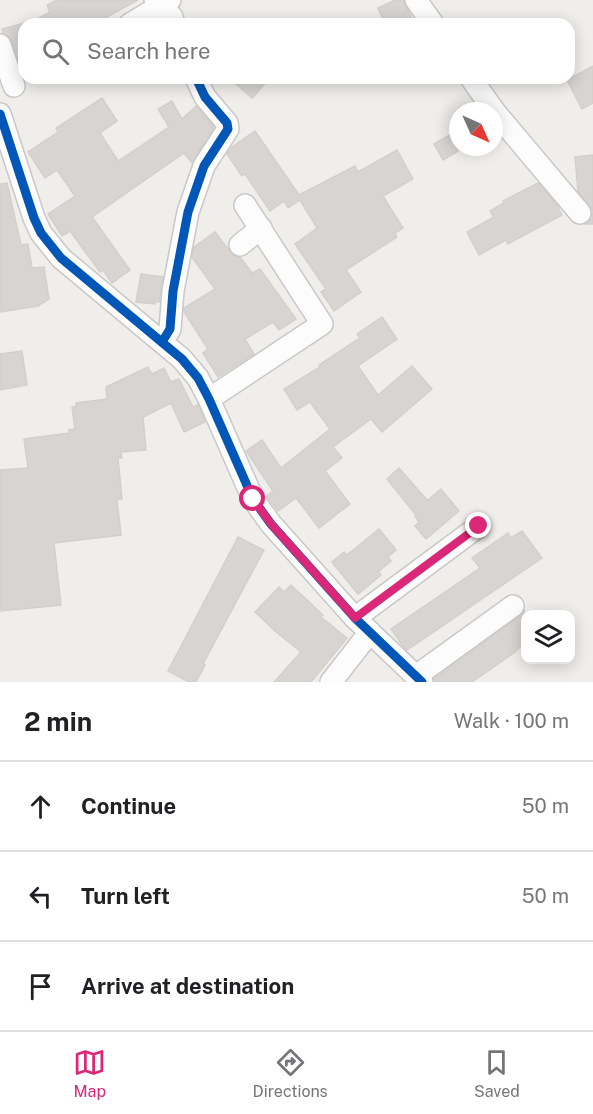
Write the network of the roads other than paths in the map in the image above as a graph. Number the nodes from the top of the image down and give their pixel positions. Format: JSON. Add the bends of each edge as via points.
{"nodes":[{"id":1,"x":416,"y":0,"type":"edge"},
{"id":2,"x":162,"y":2,"type":"edge"},
{"id":3,"x":139,"y":18,"type":"edge"},
{"id":4,"x":172,"y":18,"type":"edge"},
{"id":5,"x":429,"y":18,"type":"edge"},
{"id":6,"x":0,"y":45,"type":"edge"},
{"id":7,"x":199,"y":84,"type":"edge"},
{"id":8,"x":475,"y":84,"type":"edge"},
{"id":9,"x":13,"y":86,"type":"edge"},
{"id":10,"x":488,"y":102,"type":"edge"},
{"id":11,"x":0,"y":114,"type":"edge"},
{"id":12,"x":503,"y":122,"type":"edge"},
{"id":13,"x":245,"y":205,"type":"dead end"},
{"id":14,"x":580,"y":213,"type":"dead end"},
{"id":15,"x":261,"y":228,"type":"junction"},
{"id":16,"x":240,"y":245,"type":"dead end"},
{"id":17,"x":162,"y":342,"type":"junction"},
{"id":18,"x":209,"y":399,"type":"junction"},
{"id":19,"x":479,"y":526,"type":"dead end"},
{"id":20,"x":513,"y":606,"type":"dead end"},
{"id":21,"x":363,"y":625,"type":"junction"},
{"id":22,"x":419,"y":679,"type":"edge"},
{"id":23,"x":331,"y":682,"type":"edge"}],
"edges":[{"from":1,"to":5,"type":"street"},
{"from":2,"to":3,"type":"street"},
{"from":2,"to":4,"type":"street"},
{"from":6,"to":9,"type":"street"},
{"from":7,"to":17,"type":"street","via":[[228,129],[204,166],[188,212],[170,328]]},
{"from":8,"to":10,"type":"street"},
{"from":11,"to":17,"type":"street","via":[[34,218],[46,239],[61,258]]},
{"from":12,"to":14,"type":"street"},
{"from":13,"to":15,"type":"street"},
{"from":15,"to":16,"type":"street"},
{"from":15,"to":18,"type":"street","via":[[322,324]]},
{"from":17,"to":18,"type":"street","via":[[198,378]]},
{"from":18,"to":21,"type":"street","via":[[253,499]]},
{"from":19,"to":21,"type":"street"},
{"from":20,"to":22,"type":"street"},
{"from":21,"to":22,"type":"street"},
{"from":21,"to":23,"type":"street"}]}
